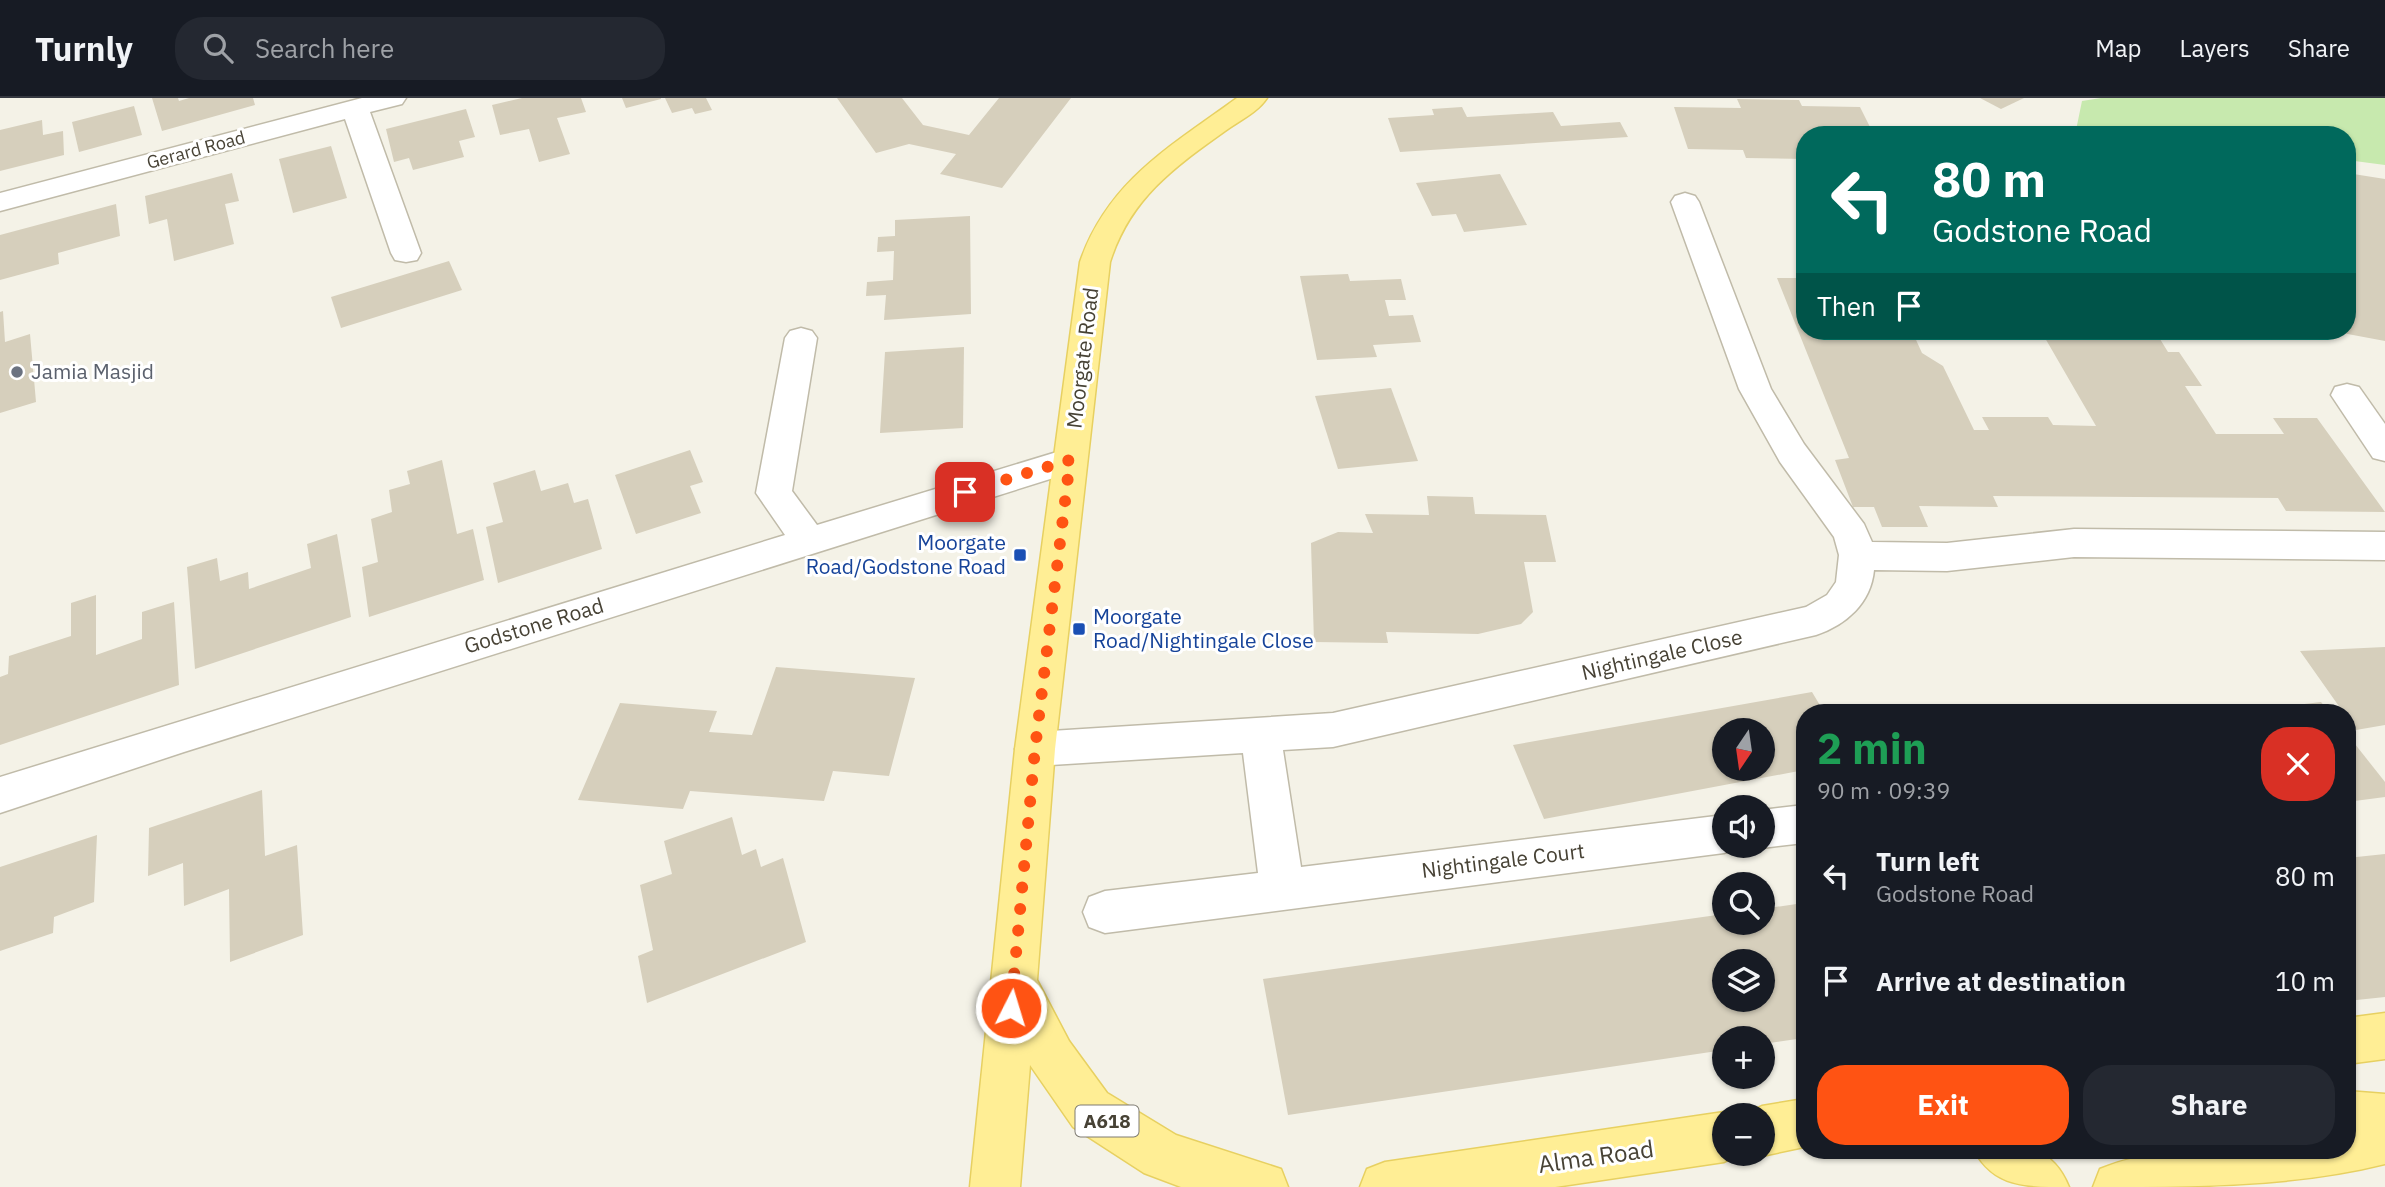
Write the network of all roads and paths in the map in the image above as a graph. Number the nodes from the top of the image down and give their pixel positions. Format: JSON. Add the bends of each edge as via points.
{"nodes":[{"id":1,"x":393,"y":98,"type":"edge"},
{"id":2,"x":1254,"y":98,"type":"edge"},
{"id":3,"x":355,"y":108,"type":"junction"},
{"id":4,"x":0,"y":202,"type":"edge"},
{"id":5,"x":1685,"y":202,"type":"dead end"},
{"id":6,"x":407,"y":253,"type":"dead end"},
{"id":7,"x":801,"y":338,"type":"dead end"},
{"id":8,"x":2347,"y":395,"type":"dead end"},
{"id":9,"x":2385,"y":449,"type":"edge"},
{"id":10,"x":1070,"y":460,"type":"junction"},
{"id":11,"x":809,"y":541,"type":"junction"},
{"id":12,"x":2385,"y":545,"type":"edge"},
{"id":13,"x":1857,"y":555,"type":"junction"},
{"id":14,"x":1261,"y":736,"type":"junction"},
{"id":15,"x":1035,"y":749,"type":"junction"},
{"id":16,"x":0,"y":795,"type":"edge"},
{"id":17,"x":1796,"y":825,"type":"edge"},
{"id":18,"x":1775,"y":827,"type":"edge"},
{"id":19,"x":1712,"y":835,"type":"edge"},
{"id":20,"x":1282,"y":889,"type":"junction"},
{"id":21,"x":1105,"y":912,"type":"dead end"},
{"id":22,"x":1013,"y":981,"type":"junction"},
{"id":23,"x":2385,"y":1036,"type":"edge"},
{"id":24,"x":2356,"y":1040,"type":"edge"},
{"id":25,"x":2356,"y":1116,"type":"edge"},
{"id":26,"x":2385,"y":1119,"type":"edge"},
{"id":27,"x":1796,"y":1125,"type":"edge"},
{"id":28,"x":1775,"y":1129,"type":"edge"},
{"id":29,"x":1712,"y":1139,"type":"edge"},
{"id":30,"x":2385,"y":1139,"type":"edge"},
{"id":31,"x":1796,"y":1143,"type":"edge"},
{"id":32,"x":1775,"y":1144,"type":"edge"},
{"id":33,"x":1712,"y":1145,"type":"edge"},
{"id":34,"x":1672,"y":1146,"type":"junction"},
{"id":35,"x":2356,"y":1149,"type":"edge"},
{"id":36,"x":2010,"y":1159,"type":"edge"},
{"id":37,"x":2038,"y":1159,"type":"edge"},
{"id":38,"x":2269,"y":1159,"type":"edge"},
{"id":39,"x":2153,"y":1173,"type":"edge"},
{"id":40,"x":995,"y":1187,"type":"edge"},
{"id":41,"x":1264,"y":1187,"type":"edge"},
{"id":42,"x":1385,"y":1187,"type":"edge"},
{"id":43,"x":2044,"y":1187,"type":"edge"},
{"id":44,"x":2052,"y":1187,"type":"edge"}],
"edges":[{"from":1,"to":3,"type":"street","name":"Gerard Road"},
{"from":2,"to":10,"type":"main road","name":"Moorgate Road","via":[[1160,169],[1132,194],[1109,225],[1095,262]]},
{"from":3,"to":4,"type":"street","name":"Gerard Road"},
{"from":3,"to":6,"type":"street"},
{"from":5,"to":13,"type":"street","via":[[1755,389],[1792,453],[1851,534]]},
{"from":7,"to":11,"type":"street","via":[[774,493]]},
{"from":8,"to":9,"type":"street"},
{"from":10,"to":11,"type":"street","name":"Godstone Road"},
{"from":10,"to":15,"type":"main road","name":"Moorgate Road"},
{"from":11,"to":16,"type":"street","name":"Godstone Road"},
{"from":12,"to":13,"type":"street","via":[[2074,543],[1958,556],[1899,559]]},
{"from":13,"to":14,"type":"street","name":"Nightingale Close","via":[[1854,585],[1840,605],[1816,620],[1333,730]]},
{"from":14,"to":15,"type":"street","name":"Nightingale Close"},
{"from":14,"to":20,"type":"street"},
{"from":15,"to":22,"type":"main road","name":"Moorgate Road"},
{"from":17,"to":18,"type":"street"},
{"from":19,"to":20,"type":"street","name":"Nightingale Court"},
{"from":20,"to":21,"type":"street","name":"Nightingale Court"},
{"from":22,"to":40,"type":"main road","name":"Moorgate Road"},
{"from":22,"to":41,"type":"main road","number":"A618","via":[[1052,1058],[1090,1110],[1162,1155]]},
{"from":23,"to":24,"type":"main road"},
{"from":25,"to":26,"type":"main road"},
{"from":27,"to":28,"type":"main road"},
{"from":29,"to":34,"type":"main road","name":"Alma Road"},
{"from":30,"to":35,"type":"main road"},
{"from":31,"to":32,"type":"main road"},
{"from":33,"to":34,"type":"main road"},
{"from":34,"to":42,"type":"main road","name":"Alma Road"},
{"from":36,"to":43,"type":"main road"},
{"from":37,"to":44,"type":"street"},
{"from":38,"to":39,"type":"main road"}]}
